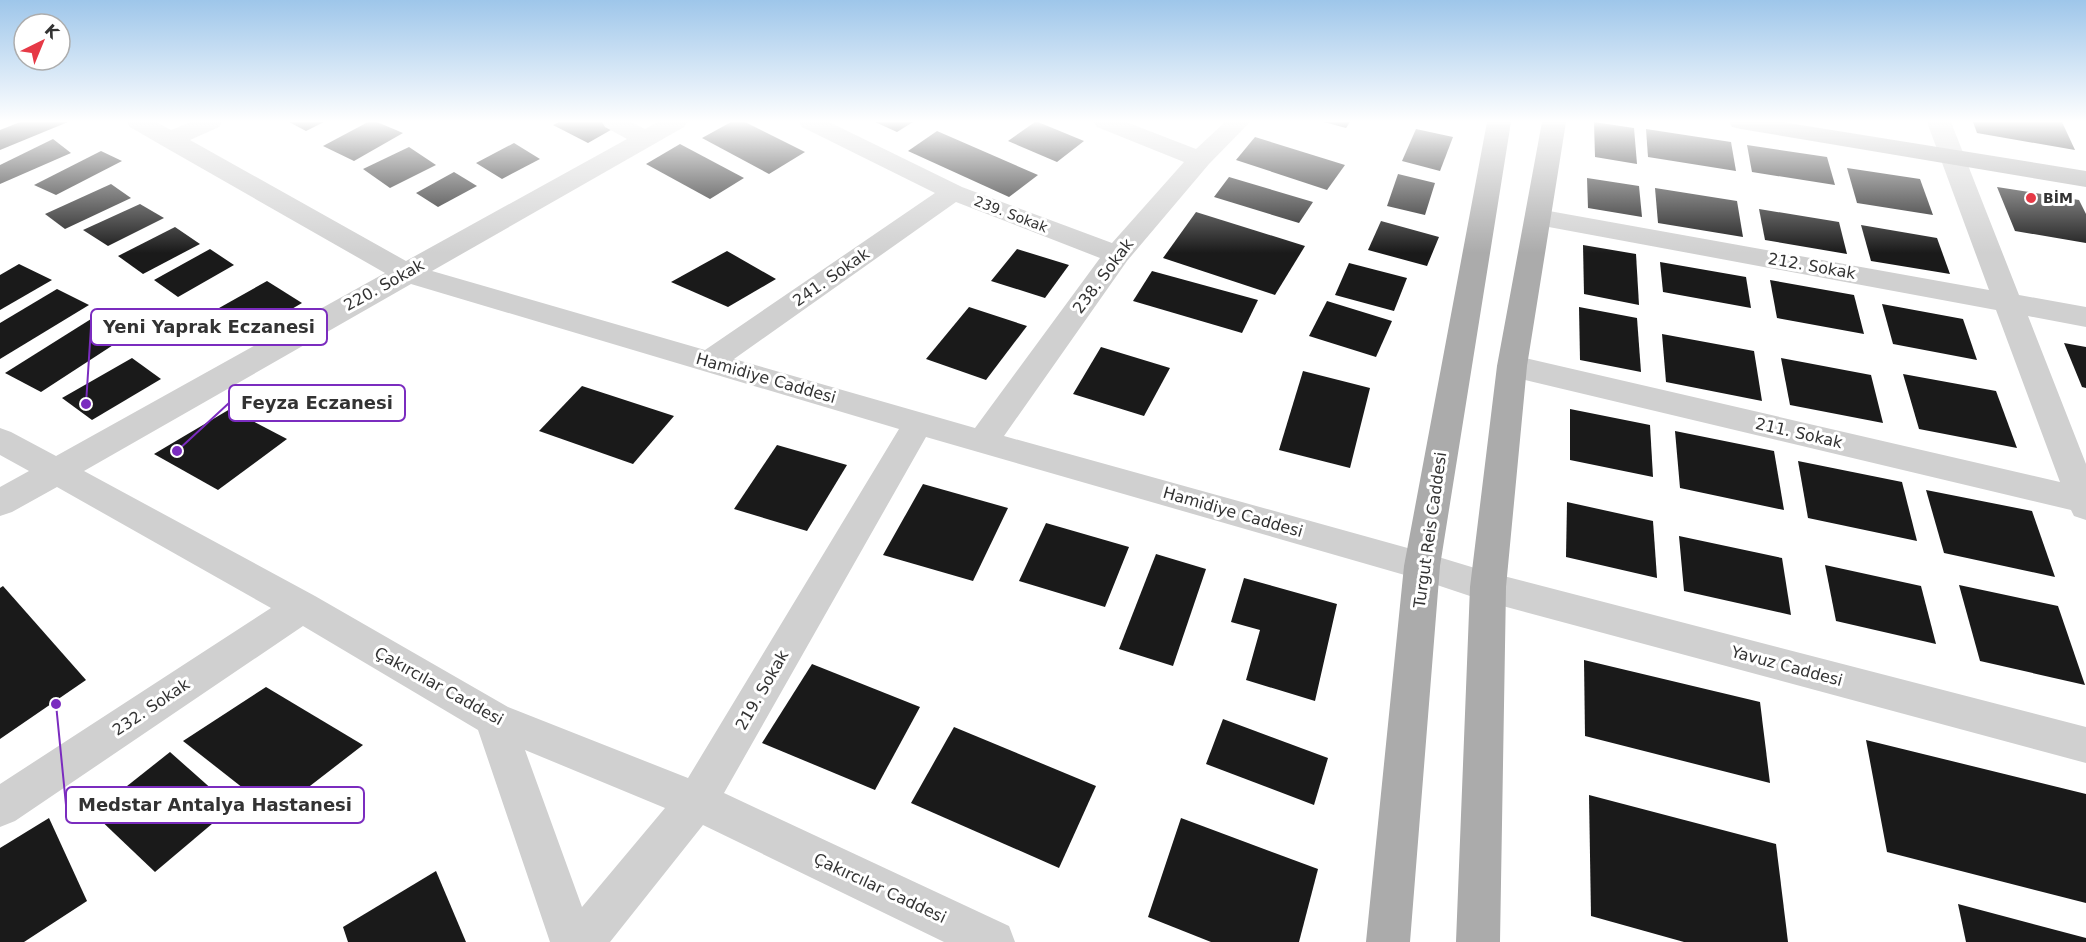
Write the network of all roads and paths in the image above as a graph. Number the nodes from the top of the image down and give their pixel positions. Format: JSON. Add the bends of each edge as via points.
{"nodes":[{"id":1,"x":216,"y":166,"type":"edge"},
{"id":2,"x":596,"y":166,"type":"edge"},
{"id":3,"x":900,"y":166,"type":"edge"},
{"id":4,"x":1194,"y":166,"type":"edge"},
{"id":5,"x":1491,"y":166,"type":"edge"},
{"id":6,"x":1547,"y":166,"type":"edge"},
{"id":7,"x":1955,"y":166,"type":"edge"},
{"id":8,"x":2009,"y":166,"type":"edge"},
{"id":9,"x":2086,"y":179,"type":"edge"},
{"id":10,"x":953,"y":192,"type":"junction"},
{"id":11,"x":1538,"y":217,"type":"junction"},
{"id":12,"x":1117,"y":255,"type":"junction"},
{"id":13,"x":406,"y":273,"type":"junction"},
{"id":14,"x":2009,"y":301,"type":"junction"},
{"id":15,"x":2086,"y":317,"type":"edge"},
{"id":16,"x":710,"y":361,"type":"junction"},
{"id":17,"x":1512,"y":366,"type":"junction"},
{"id":18,"x":919,"y":422,"type":"junction"},
{"id":19,"x":0,"y":440,"type":"edge"},
{"id":20,"x":982,"y":442,"type":"junction"},
{"id":21,"x":55,"y":472,"type":"junction"},
{"id":22,"x":0,"y":503,"type":"edge"},
{"id":23,"x":2085,"y":503,"type":"edge"},
{"id":24,"x":1422,"y":566,"type":"junction"},
{"id":25,"x":1488,"y":586,"type":"junction"},
{"id":26,"x":302,"y":607,"type":"junction"},
{"id":27,"x":494,"y":719,"type":"junction"},
{"id":28,"x":2086,"y":745,"type":"edge"},
{"id":29,"x":697,"y":801,"type":"junction"},
{"id":30,"x":0,"y":807,"type":"edge"},
{"id":31,"x":572,"y":942,"type":"edge"},
{"id":32,"x":581,"y":942,"type":"edge"},
{"id":33,"x":993,"y":942,"type":"edge"},
{"id":34,"x":1388,"y":942,"type":"edge"},
{"id":35,"x":1478,"y":942,"type":"edge"}],
"edges":[{"from":1,"to":13,"type":"street","name":"Hamidiye Caddesi"},
{"from":2,"to":13,"type":"street","name":"220. Sokak"},
{"from":3,"to":10,"type":"street","name":"239. Sokak"},
{"from":4,"to":12,"type":"street","name":"238. Sokak"},
{"from":5,"to":24,"type":"main road","name":"Turgut Reis Caddesi"},
{"from":6,"to":11,"type":"main road"},
{"from":7,"to":14,"type":"street"},
{"from":8,"to":9,"type":"main road"},
{"from":10,"to":12,"type":"street","name":"239. Sokak"},
{"from":10,"to":16,"type":"street","name":"241. Sokak"},
{"from":11,"to":14,"type":"street","name":"212. Sokak"},
{"from":11,"to":17,"type":"main road"},
{"from":12,"to":20,"type":"street","name":"238. Sokak"},
{"from":13,"to":16,"type":"street","name":"Hamidiye Caddesi"},
{"from":13,"to":21,"type":"street","name":"220. Sokak"},
{"from":14,"to":15,"type":"street","name":"212. Sokak"},
{"from":14,"to":23,"type":"street"},
{"from":16,"to":18,"type":"street","name":"Hamidiye Caddesi"},
{"from":17,"to":23,"type":"street","name":"211. Sokak"},
{"from":17,"to":25,"type":"main road"},
{"from":18,"to":20,"type":"street","name":"Hamidiye Caddesi"},
{"from":18,"to":29,"type":"street","name":"219. Sokak"},
{"from":19,"to":21,"type":"street","name":"Çakırcılar Caddesi"},
{"from":20,"to":24,"type":"street","name":"Hamidiye Caddesi"},
{"from":21,"to":22,"type":"street","name":"220. Sokak"},
{"from":21,"to":26,"type":"street","name":"Çakırcılar Caddesi"},
{"from":24,"to":25,"type":"street","name":"Hamidiye Caddesi"},
{"from":24,"to":34,"type":"main road","name":"Turgut Reis Caddesi"},
{"from":25,"to":28,"type":"street","name":"Yavuz Caddesi"},
{"from":25,"to":35,"type":"main road"},
{"from":26,"to":27,"type":"street","name":"Çakırcılar Caddesi"},
{"from":26,"to":30,"type":"street","name":"232. Sokak"},
{"from":27,"to":29,"type":"street","name":"Çakırcılar Caddesi"},
{"from":27,"to":31,"type":"street"},
{"from":29,"to":32,"type":"street","name":"219. Sokak"},
{"from":29,"to":33,"type":"street","name":"Çakırcılar Caddesi"}]}
